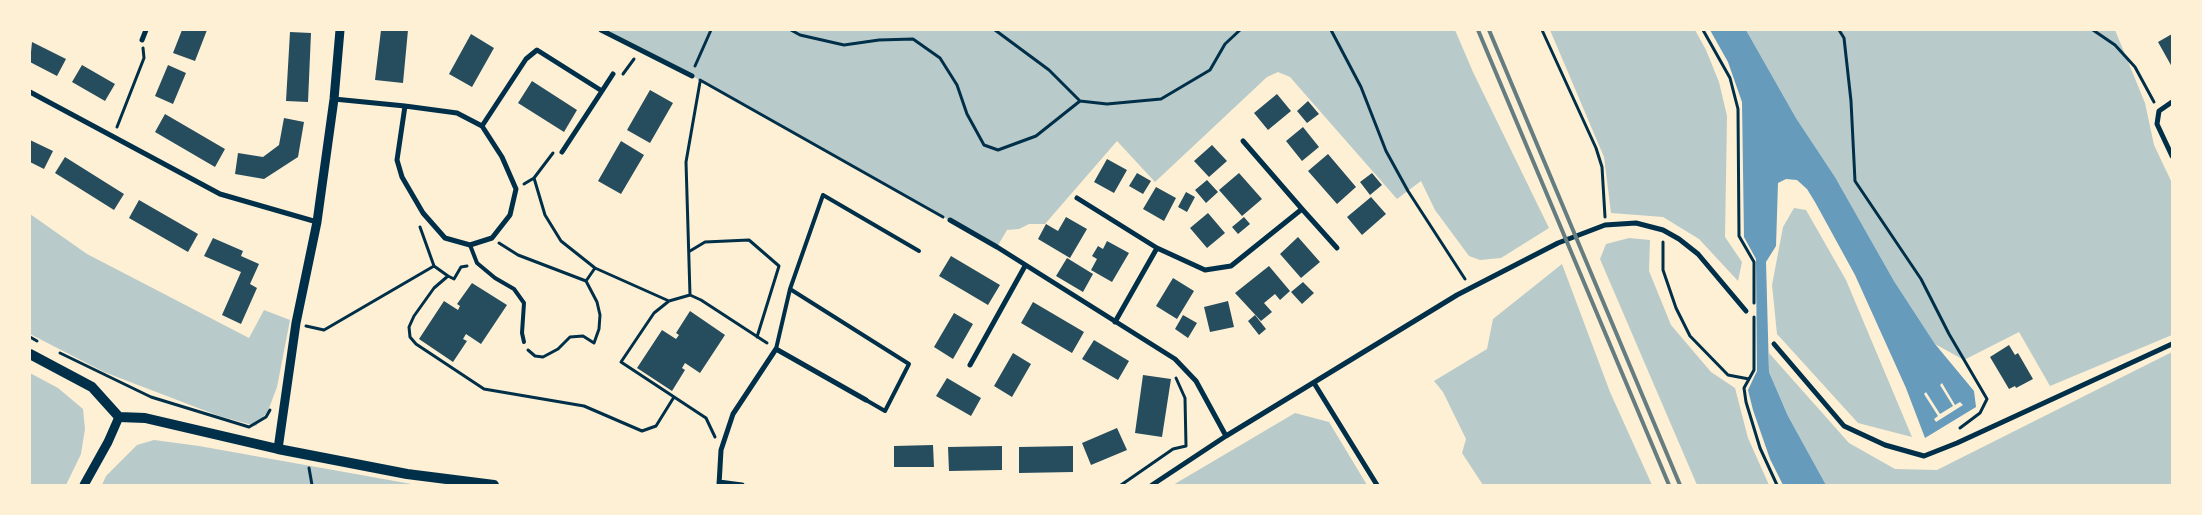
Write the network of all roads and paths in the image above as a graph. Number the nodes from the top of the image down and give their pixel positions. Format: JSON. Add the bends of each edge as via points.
{"nodes":[{"id":1,"x":146,"y":30,"type":"edge"},
{"id":2,"x":340,"y":30,"type":"edge"},
{"id":3,"x":601,"y":30,"type":"edge"},
{"id":4,"x":711,"y":30,"type":"edge"},
{"id":5,"x":791,"y":30,"type":"edge"},
{"id":6,"x":995,"y":30,"type":"edge"},
{"id":7,"x":1240,"y":30,"type":"edge"},
{"id":8,"x":1331,"y":30,"type":"edge"},
{"id":9,"x":1542,"y":30,"type":"edge"},
{"id":10,"x":1703,"y":30,"type":"edge"},
{"id":11,"x":1840,"y":30,"type":"edge"},
{"id":12,"x":2093,"y":30,"type":"edge"},
{"id":13,"x":142,"y":40,"type":"joint"},
{"id":14,"x":641,"y":50,"type":"junction"},
{"id":15,"x":613,"y":74,"type":"joint"},
{"id":16,"x":692,"y":76,"type":"junction"},
{"id":17,"x":700,"y":80,"type":"junction"},
{"id":18,"x":602,"y":91,"type":"junction"},
{"id":19,"x":30,"y":92,"type":"edge"},
{"id":20,"x":334,"y":99,"type":"junction"},
{"id":21,"x":1080,"y":101,"type":"junction"},
{"id":22,"x":2172,"y":102,"type":"edge"},
{"id":23,"x":405,"y":106,"type":"junction"},
{"id":24,"x":2159,"y":111,"type":"junction"},
{"id":25,"x":482,"y":126,"type":"junction"},
{"id":26,"x":113,"y":137,"type":"junction"},
{"id":27,"x":1243,"y":141,"type":"dead end"},
{"id":28,"x":562,"y":152,"type":"joint"},
{"id":29,"x":2172,"y":156,"type":"edge"},
{"id":30,"x":534,"y":178,"type":"junction"},
{"id":31,"x":516,"y":189,"type":"junction"},
{"id":32,"x":1076,"y":198,"type":"dead end"},
{"id":33,"x":1302,"y":209,"type":"junction"},
{"id":34,"x":950,"y":220,"type":"joint"},
{"id":35,"x":317,"y":222,"type":"junction"},
{"id":36,"x":418,"y":222,"type":"dead end"},
{"id":37,"x":1605,"y":225,"type":"junction"},
{"id":38,"x":1663,"y":230,"type":"junction"},
{"id":39,"x":492,"y":238,"type":"junction"},
{"id":40,"x":470,"y":245,"type":"junction"},
{"id":41,"x":1157,"y":248,"type":"junction"},
{"id":42,"x":1337,"y":248,"type":"dead end"},
{"id":43,"x":690,"y":251,"type":"junction"},
{"id":44,"x":919,"y":251,"type":"dead end"},
{"id":45,"x":478,"y":263,"type":"junction"},
{"id":46,"x":434,"y":266,"type":"junction"},
{"id":47,"x":1025,"y":266,"type":"junction"},
{"id":48,"x":595,"y":268,"type":"junction"},
{"id":49,"x":1754,"y":269,"type":"dead end"},
{"id":50,"x":448,"y":276,"type":"junction"},
{"id":51,"x":586,"y":281,"type":"junction"},
{"id":52,"x":1470,"y":287,"type":"junction"},
{"id":53,"x":790,"y":289,"type":"junction"},
{"id":54,"x":690,"y":295,"type":"junction"},
{"id":55,"x":669,"y":301,"type":"junction"},
{"id":56,"x":1746,"y":311,"type":"dead end"},
{"id":57,"x":1115,"y":322,"type":"junction"},
{"id":58,"x":296,"y":323,"type":"junction"},
{"id":59,"x":30,"y":337,"type":"edge"},
{"id":60,"x":757,"y":337,"type":"junction"},
{"id":61,"x":39,"y":342,"type":"dead end"},
{"id":62,"x":524,"y":342,"type":"joint"},
{"id":63,"x":1774,"y":344,"type":"dead end"},
{"id":64,"x":2172,"y":344,"type":"edge"},
{"id":65,"x":776,"y":349,"type":"junction"},
{"id":66,"x":56,"y":351,"type":"dead end"},
{"id":67,"x":30,"y":354,"type":"edge"},
{"id":68,"x":970,"y":365,"type":"dead end"},
{"id":69,"x":1754,"y":370,"type":"dead end"},
{"id":70,"x":1173,"y":374,"type":"dead end"},
{"id":71,"x":1749,"y":379,"type":"junction"},
{"id":72,"x":1314,"y":383,"type":"junction"},
{"id":73,"x":674,"y":397,"type":"junction"},
{"id":74,"x":866,"y":400,"type":"joint"},
{"id":75,"x":274,"y":402,"type":"dead end"},
{"id":76,"x":119,"y":417,"type":"junction"},
{"id":77,"x":1226,"y":436,"type":"junction"},
{"id":78,"x":1957,"y":443,"type":"junction"},
{"id":79,"x":278,"y":449,"type":"junction"},
{"id":80,"x":721,"y":450,"type":"junction"},
{"id":81,"x":719,"y":483,"type":"edge"},
{"id":82,"x":84,"y":485,"type":"edge"},
{"id":83,"x":494,"y":485,"type":"edge"},
{"id":84,"x":742,"y":485,"type":"edge"},
{"id":85,"x":1121,"y":485,"type":"edge"},
{"id":86,"x":1152,"y":485,"type":"edge"},
{"id":87,"x":1376,"y":485,"type":"edge"},
{"id":88,"x":1778,"y":485,"type":"edge"}],
"edges":[{"from":1,"to":13,"type":"street"},
{"from":2,"to":20,"type":"street"},
{"from":3,"to":14,"type":"street"},
{"from":4,"to":16,"type":"path"},
{"from":5,"to":21,"type":"path","via":[[844,45],[913,39],[940,58],[957,85],[967,114],[984,145],[998,150],[1036,136]]},
{"from":6,"to":21,"type":"path","via":[[1049,70]]},
{"from":7,"to":21,"type":"path","via":[[1225,44],[1210,70],[1161,99],[1107,104]]},
{"from":8,"to":52,"type":"path","via":[[1361,87],[1386,151]]},
{"from":9,"to":37,"type":"path","via":[[1596,148],[1602,167]]},
{"from":10,"to":49,"type":"path","via":[[1730,78],[1738,109],[1739,236],[1754,262]]},
{"from":11,"to":78,"type":"path","via":[[1844,38],[1851,101],[1855,181],[1921,279],[1987,399],[1980,413],[1952,434]]},
{"from":12,"to":24,"type":"path","via":[[2116,45],[2135,67]]},
{"from":13,"to":26,"type":"path","via":[[144,58]]},
{"from":14,"to":15,"type":"path","via":[[620,79]]},
{"from":14,"to":16,"type":"street"},
{"from":15,"to":18,"type":"street"},
{"from":16,"to":17,"type":"path"},
{"from":17,"to":34,"type":"path"},
{"from":17,"to":43,"type":"path","via":[[686,162]]},
{"from":18,"to":25,"type":"street","via":[[537,50],[526,60]]},
{"from":18,"to":28,"type":"street"},
{"from":19,"to":26,"type":"street"},
{"from":20,"to":23,"type":"street"},
{"from":20,"to":35,"type":"street"},
{"from":22,"to":24,"type":"street"},
{"from":23,"to":25,"type":"street","via":[[457,113]]},
{"from":23,"to":40,"type":"street","via":[[397,160],[402,177],[423,213],[445,238]]},
{"from":24,"to":29,"type":"street","via":[[2156,124]]},
{"from":25,"to":31,"type":"street","via":[[502,157]]},
{"from":26,"to":35,"type":"street","via":[[220,194]]},
{"from":27,"to":33,"type":"street"},
{"from":28,"to":30,"type":"path","via":[[556,148]]},
{"from":30,"to":31,"type":"path"},
{"from":30,"to":48,"type":"path","via":[[545,215],[561,241]]},
{"from":31,"to":39,"type":"street","via":[[510,215]]},
{"from":32,"to":41,"type":"street"},
{"from":33,"to":41,"type":"street","via":[[1231,266],[1205,270]]},
{"from":33,"to":42,"type":"street"},
{"from":34,"to":47,"type":"street"},
{"from":35,"to":58,"type":"street"},
{"from":36,"to":46,"type":"path"},
{"from":37,"to":38,"type":"street","via":[[1636,223]]},
{"from":37,"to":52,"type":"street","via":[[1558,243]]},
{"from":38,"to":56,"type":"street","via":[[1698,254]]},
{"from":38,"to":71,"type":"path","via":[[1663,270],[1690,336],[1728,375]]},
{"from":39,"to":40,"type":"street"},
{"from":39,"to":51,"type":"path","via":[[518,255]]},
{"from":40,"to":45,"type":"lane"},
{"from":41,"to":57,"type":"street"},
{"from":43,"to":54,"type":"path"},
{"from":43,"to":60,"type":"path","via":[[705,242],[749,240],[780,266]]},
{"from":44,"to":53,"type":"lane","via":[[823,194]]},
{"from":45,"to":50,"type":"path","via":[[461,267],[454,280]]},
{"from":45,"to":62,"type":"lane","via":[[514,289],[524,303]]},
{"from":46,"to":50,"type":"path"},
{"from":46,"to":58,"type":"path","via":[[324,330]]},
{"from":47,"to":57,"type":"street"},
{"from":47,"to":68,"type":"street"},
{"from":48,"to":51,"type":"path"},
{"from":48,"to":55,"type":"path"},
{"from":50,"to":73,"type":"path","via":[[434,288],[414,316],[409,327],[410,337],[484,389],[584,406],[642,431],[656,426]]},
{"from":51,"to":62,"type":"path","via":[[593,291],[600,315],[594,343],[583,336],[570,337],[543,357],[535,356]]},
{"from":52,"to":72,"type":"street"},
{"from":53,"to":65,"type":"lane"},
{"from":53,"to":74,"type":"lane","via":[[909,364],[885,411]]},
{"from":54,"to":55,"type":"path"},
{"from":54,"to":60,"type":"path"},
{"from":55,"to":73,"type":"path","via":[[654,313],[621,362]]},
{"from":57,"to":77,"type":"street","via":[[1175,358],[1196,382]]},
{"from":58,"to":79,"type":"street"},
{"from":59,"to":61,"type":"path"},
{"from":60,"to":65,"type":"path"},
{"from":63,"to":78,"type":"street","via":[[1844,426],[1885,445],[1924,456]]},
{"from":64,"to":78,"type":"street"},
{"from":65,"to":74,"type":"street"},
{"from":65,"to":80,"type":"street","via":[[733,414]]},
{"from":66,"to":75,"type":"path","via":[[151,397],[248,427],[266,417]]},
{"from":67,"to":76,"type":"main road","via":[[92,387]]},
{"from":69,"to":71,"type":"path"},
{"from":70,"to":85,"type":"path","via":[[1185,398],[1186,446],[1173,449]]},
{"from":71,"to":88,"type":"path","via":[[1744,388],[1746,402],[1760,448]]},
{"from":72,"to":77,"type":"street"},
{"from":72,"to":87,"type":"street"},
{"from":73,"to":80,"type":"path","via":[[706,418]]},
{"from":76,"to":79,"type":"main road","via":[[145,418]]},
{"from":76,"to":82,"type":"street"},
{"from":77,"to":86,"type":"street"},
{"from":79,"to":83,"type":"main road","via":[[408,474]]},
{"from":80,"to":81,"type":"street"},
{"from":81,"to":84,"type":"street"}]}
